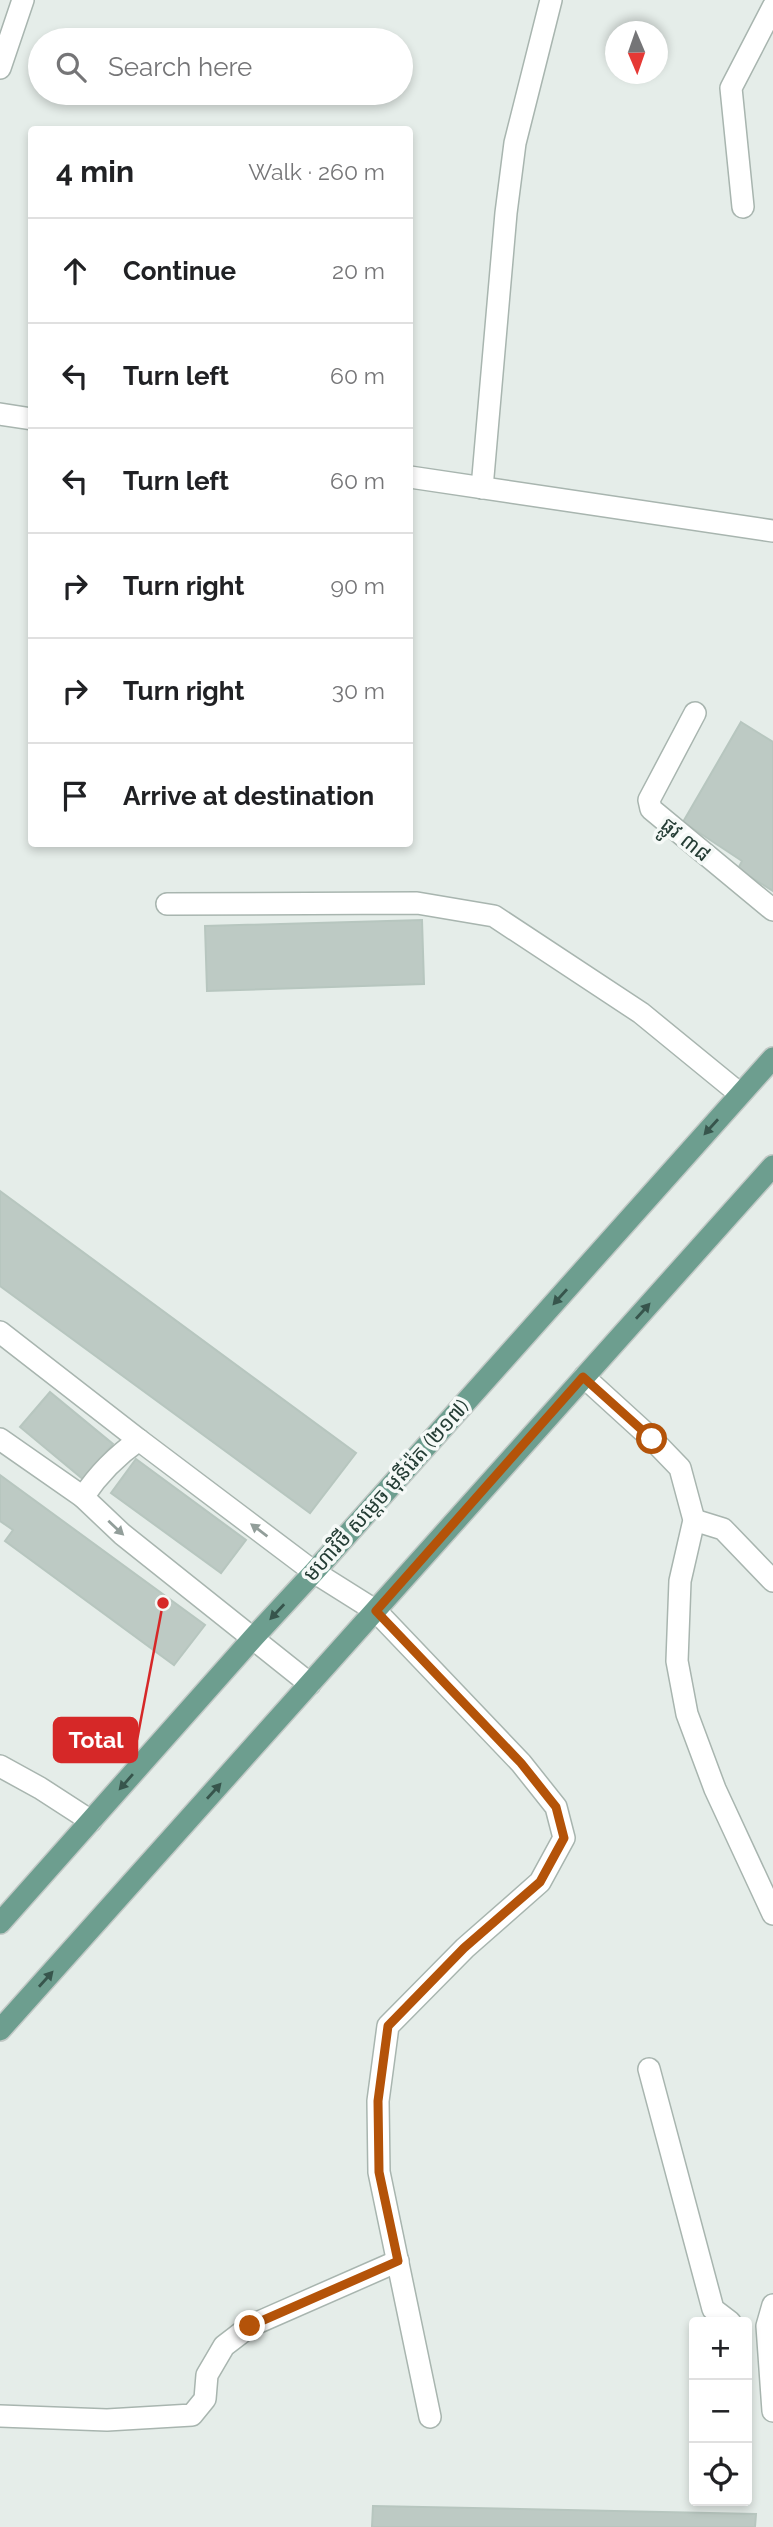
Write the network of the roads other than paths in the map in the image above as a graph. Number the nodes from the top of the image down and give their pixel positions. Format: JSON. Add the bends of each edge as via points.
{"nodes":[{"id":1,"x":23,"y":0,"type":"edge"},
{"id":2,"x":551,"y":0,"type":"edge"},
{"id":3,"x":773,"y":7,"type":"edge"},
{"id":4,"x":0,"y":68,"type":"edge"},
{"id":5,"x":743,"y":206,"type":"dead end"},
{"id":6,"x":0,"y":414,"type":"edge"},
{"id":7,"x":28,"y":418,"type":"edge"},
{"id":8,"x":413,"y":477,"type":"edge"},
{"id":9,"x":482,"y":488,"type":"junction"},
{"id":10,"x":773,"y":531,"type":"edge"},
{"id":11,"x":695,"y":713,"type":"dead end"},
{"id":12,"x":167,"y":904,"type":"dead end"},
{"id":13,"x":773,"y":910,"type":"edge"},
{"id":14,"x":773,"y":1058,"type":"edge"},
{"id":15,"x":740,"y":1094,"type":"junction"},
{"id":16,"x":773,"y":1166,"type":"edge"},
{"id":17,"x":0,"y":1332,"type":"edge"},
{"id":18,"x":583,"y":1377,"type":"junction"},
{"id":19,"x":0,"y":1439,"type":"edge"},
{"id":20,"x":139,"y":1440,"type":"junction"},
{"id":21,"x":83,"y":1497,"type":"junction"},
{"id":22,"x":694,"y":1520,"type":"junction"},
{"id":23,"x":314,"y":1572,"type":"junction"},
{"id":24,"x":773,"y":1581,"type":"edge"},
{"id":25,"x":376,"y":1611,"type":"junction"},
{"id":26,"x":254,"y":1637,"type":"junction"},
{"id":27,"x":310,"y":1684,"type":"junction"},
{"id":28,"x":0,"y":1766,"type":"edge"},
{"id":29,"x":91,"y":1821,"type":"junction"},
{"id":30,"x":773,"y":1914,"type":"edge"},
{"id":31,"x":0,"y":1923,"type":"edge"},
{"id":32,"x":0,"y":2030,"type":"edge"},
{"id":33,"x":649,"y":2069,"type":"dead end"},
{"id":34,"x":398,"y":2261,"type":"junction"},
{"id":35,"x":773,"y":2305,"type":"edge"},
{"id":36,"x":723,"y":2317,"type":"edge"},
{"id":37,"x":757,"y":2326,"type":"edge"},
{"id":38,"x":773,"y":2411,"type":"edge"},
{"id":39,"x":0,"y":2416,"type":"edge"},
{"id":40,"x":430,"y":2417,"type":"dead end"}],
"edges":[{"from":1,"to":4,"type":"street"},
{"from":2,"to":9,"type":"street","via":[[515,144]]},
{"from":3,"to":5,"type":"street","via":[[731,88]]},
{"from":6,"to":7,"type":"street"},
{"from":8,"to":9,"type":"street"},
{"from":9,"to":10,"type":"street"},
{"from":11,"to":13,"type":"street","name":"ផ្លូវ ៣៨","via":[[649,800],[651,809]]},
{"from":12,"to":15,"type":"street","via":[[417,903],[494,916],[641,1013]]},
{"from":14,"to":15,"type":"main road","name":"មហាវិថី សម្តេច មុនីរ៉េត (២១៧)"},
{"from":15,"to":23,"type":"main road","name":"មហាវិថី សម្តេច មុនីរ៉េត (២១៧)","one_way":true},
{"from":18,"to":16,"type":"main road","one_way":true},
{"from":17,"to":20,"type":"street"},
{"from":18,"to":22,"type":"street","via":[[680,1468]]},
{"from":18,"to":25,"type":"main road"},
{"from":19,"to":21,"type":"street"},
{"from":20,"to":21,"type":"street","via":[[114,1458]]},
{"from":23,"to":20,"type":"street","one_way":true},
{"from":21,"to":26,"type":"street","one_way":true,"via":[[122,1534]]},
{"from":22,"to":24,"type":"street","via":[[723,1530]]},
{"from":22,"to":30,"type":"street","via":[[680,1581],[677,1661],[687,1714],[715,1789]]},
{"from":23,"to":25,"type":"street"},
{"from":23,"to":26,"type":"main road","name":"មហាវិថី សម្តេច មុនីរ៉េត (២១៧)","one_way":true},
{"from":25,"to":27,"type":"main road"},
{"from":25,"to":34,"type":"street","via":[[521,1763],[556,1807],[564,1838],[540,1882],[464,1948],[388,2026],[378,2101],[379,2172]]},
{"from":26,"to":27,"type":"street"},
{"from":26,"to":29,"type":"main road","name":"មហាវិថី សម្តេច មុនីរ៉េត (២១៧)","one_way":true},
{"from":32,"to":27,"type":"main road","one_way":true},
{"from":28,"to":29,"type":"street"},
{"from":29,"to":31,"type":"main road","name":"មហាវិថី សម្តេច មុនីរ៉េត (២១៧)"},
{"from":33,"to":36,"type":"street","via":[[713,2309]]},
{"from":34,"to":39,"type":"street","via":[[250,2326],[223,2346],[207,2375],[205,2399],[192,2415],[107,2420]]},
{"from":34,"to":40,"type":"street"},
{"from":35,"to":37,"type":"street"},
{"from":37,"to":38,"type":"street"}]}
